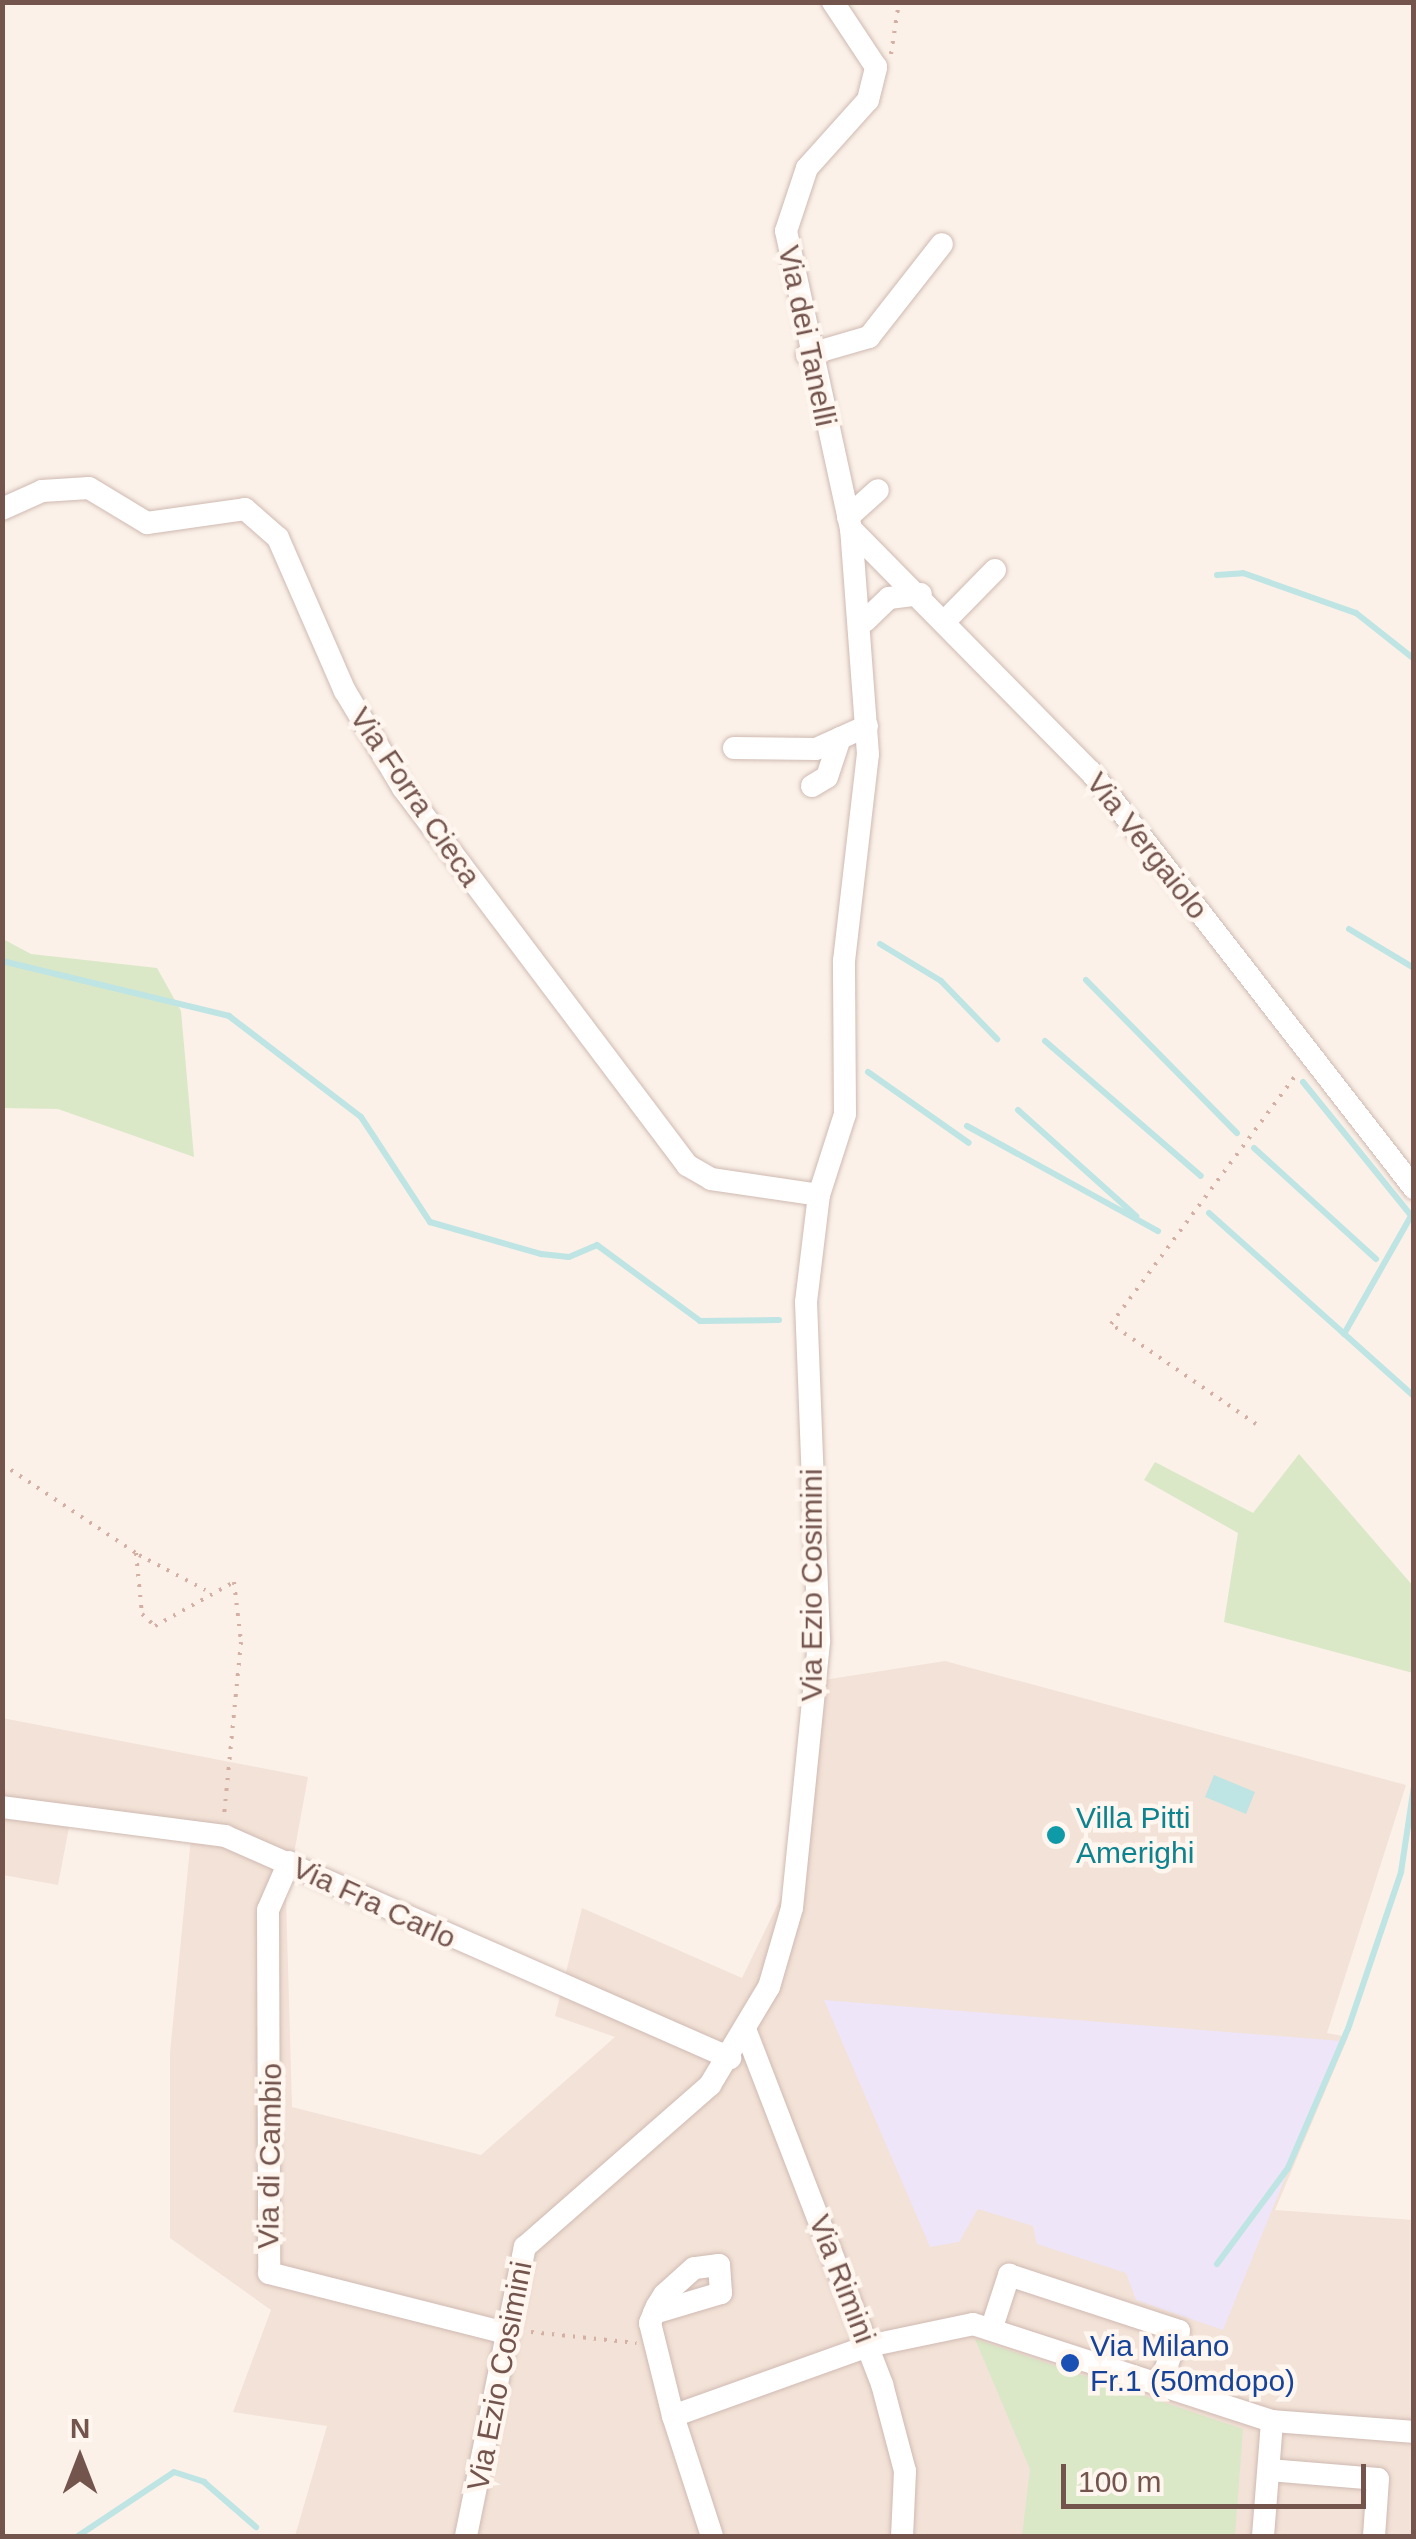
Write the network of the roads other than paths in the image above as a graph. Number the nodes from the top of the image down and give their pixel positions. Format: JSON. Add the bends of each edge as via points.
{"nodes":[{"id":1,"x":832,"y":2,"type":"edge"},
{"id":2,"x":942,"y":244,"type":"dead end"},
{"id":3,"x":808,"y":355,"type":"junction"},
{"id":4,"x":878,"y":490,"type":"dead end"},
{"id":5,"x":2,"y":508,"type":"edge"},
{"id":6,"x":849,"y":523,"type":"junction"},
{"id":7,"x":995,"y":570,"type":"dead end"},
{"id":8,"x":922,"y":594,"type":"junction"},
{"id":9,"x":946,"y":620,"type":"junction"},
{"id":10,"x":865,"y":621,"type":"junction"},
{"id":11,"x":868,"y":726,"type":"junction"},
{"id":12,"x":840,"y":738,"type":"junction"},
{"id":13,"x":734,"y":748,"type":"dead end"},
{"id":14,"x":812,"y":786,"type":"dead end"},
{"id":15,"x":1414,"y":1188,"type":"edge"},
{"id":16,"x":818,"y":1194,"type":"junction"},
{"id":17,"x":2,"y":1807,"type":"edge"},
{"id":18,"x":288,"y":1862,"type":"junction"},
{"id":19,"x":746,"y":2029,"type":"junction"},
{"id":20,"x":730,"y":2058,"type":"junction"},
{"id":21,"x":654,"y":2313,"type":"dead end"},
{"id":22,"x":993,"y":2324,"type":"junction"},
{"id":23,"x":504,"y":2331,"type":"junction"},
{"id":24,"x":868,"y":2346,"type":"junction"},
{"id":25,"x":1160,"y":2382,"type":"junction"},
{"id":26,"x":674,"y":2416,"type":"junction"},
{"id":27,"x":1272,"y":2421,"type":"junction"},
{"id":28,"x":1414,"y":2432,"type":"edge"},
{"id":29,"x":1268,"y":2470,"type":"junction"},
{"id":30,"x":466,"y":2536,"type":"edge"},
{"id":31,"x":712,"y":2536,"type":"edge"},
{"id":32,"x":902,"y":2536,"type":"edge"},
{"id":33,"x":1263,"y":2536,"type":"edge"},
{"id":34,"x":1374,"y":2536,"type":"edge"}],
"edges":[{"from":1,"to":3,"type":"street","name":"Via dei Tanelli","via":[[876,67],[872,83],[788,206]]},
{"from":2,"to":3,"type":"street","via":[[869,337]]},
{"from":3,"to":6,"type":"street","name":"Via dei Tanelli"},
{"from":4,"to":6,"type":"street"},
{"from":5,"to":16,"type":"street","name":"Via Forra Cieca","via":[[42,491],[89,488],[147,522],[244,509],[278,538],[345,690],[403,788],[687,1166],[711,1179]]},
{"from":6,"to":8,"type":"street","name":"Via Vergaiolo"},
{"from":6,"to":10,"type":"street","name":"Via Ezio Cosimini"},
{"from":7,"to":9,"type":"street"},
{"from":8,"to":9,"type":"street","name":"Via Vergaiolo"},
{"from":8,"to":10,"type":"street","via":[[889,598]]},
{"from":9,"to":15,"type":"street","name":"Via Vergaiolo","via":[[1091,772]]},
{"from":10,"to":11,"type":"street","name":"Via Ezio Cosimini"},
{"from":11,"to":12,"type":"street"},
{"from":11,"to":16,"type":"street","name":"Via Ezio Cosimini","via":[[844,962],[845,1114]]},
{"from":12,"to":13,"type":"street","via":[[816,748]]},
{"from":12,"to":14,"type":"street","via":[[827,778]]},
{"from":16,"to":19,"type":"street","name":"Via Ezio Cosimini","via":[[804,1357],[816,1694],[792,1908]]},
{"from":17,"to":18,"type":"street","name":"Via Fra Carlo","via":[[226,1836]]},
{"from":18,"to":20,"type":"street","name":"Via Fra Carlo"},
{"from":18,"to":23,"type":"street","name":"Via di Cambio","via":[[268,1910],[268,2273]]},
{"from":19,"to":20,"type":"street","name":"Via Ezio Cosimini"},
{"from":19,"to":24,"type":"street","name":"Via Rimini"},
{"from":20,"to":23,"type":"street","name":"Via Ezio Cosimini","via":[[688,2112],[533,2237],[514,2272]]},
{"from":21,"to":26,"type":"street","via":[[650,2344]]},
{"from":22,"to":24,"type":"street"},
{"from":22,"to":25,"type":"street"},
{"from":22,"to":25,"type":"street","via":[[1009,2276],[1179,2331]]},
{"from":23,"to":30,"type":"street","name":"Via Ezio Cosimini"},
{"from":24,"to":26,"type":"street"},
{"from":24,"to":32,"type":"street","name":"Via Rimini","via":[[903,2458]]},
{"from":25,"to":27,"type":"street"},
{"from":26,"to":31,"type":"street"},
{"from":27,"to":28,"type":"street"},
{"from":27,"to":29,"type":"street"},
{"from":29,"to":33,"type":"street"},
{"from":29,"to":34,"type":"street","via":[[1378,2479]]}]}
